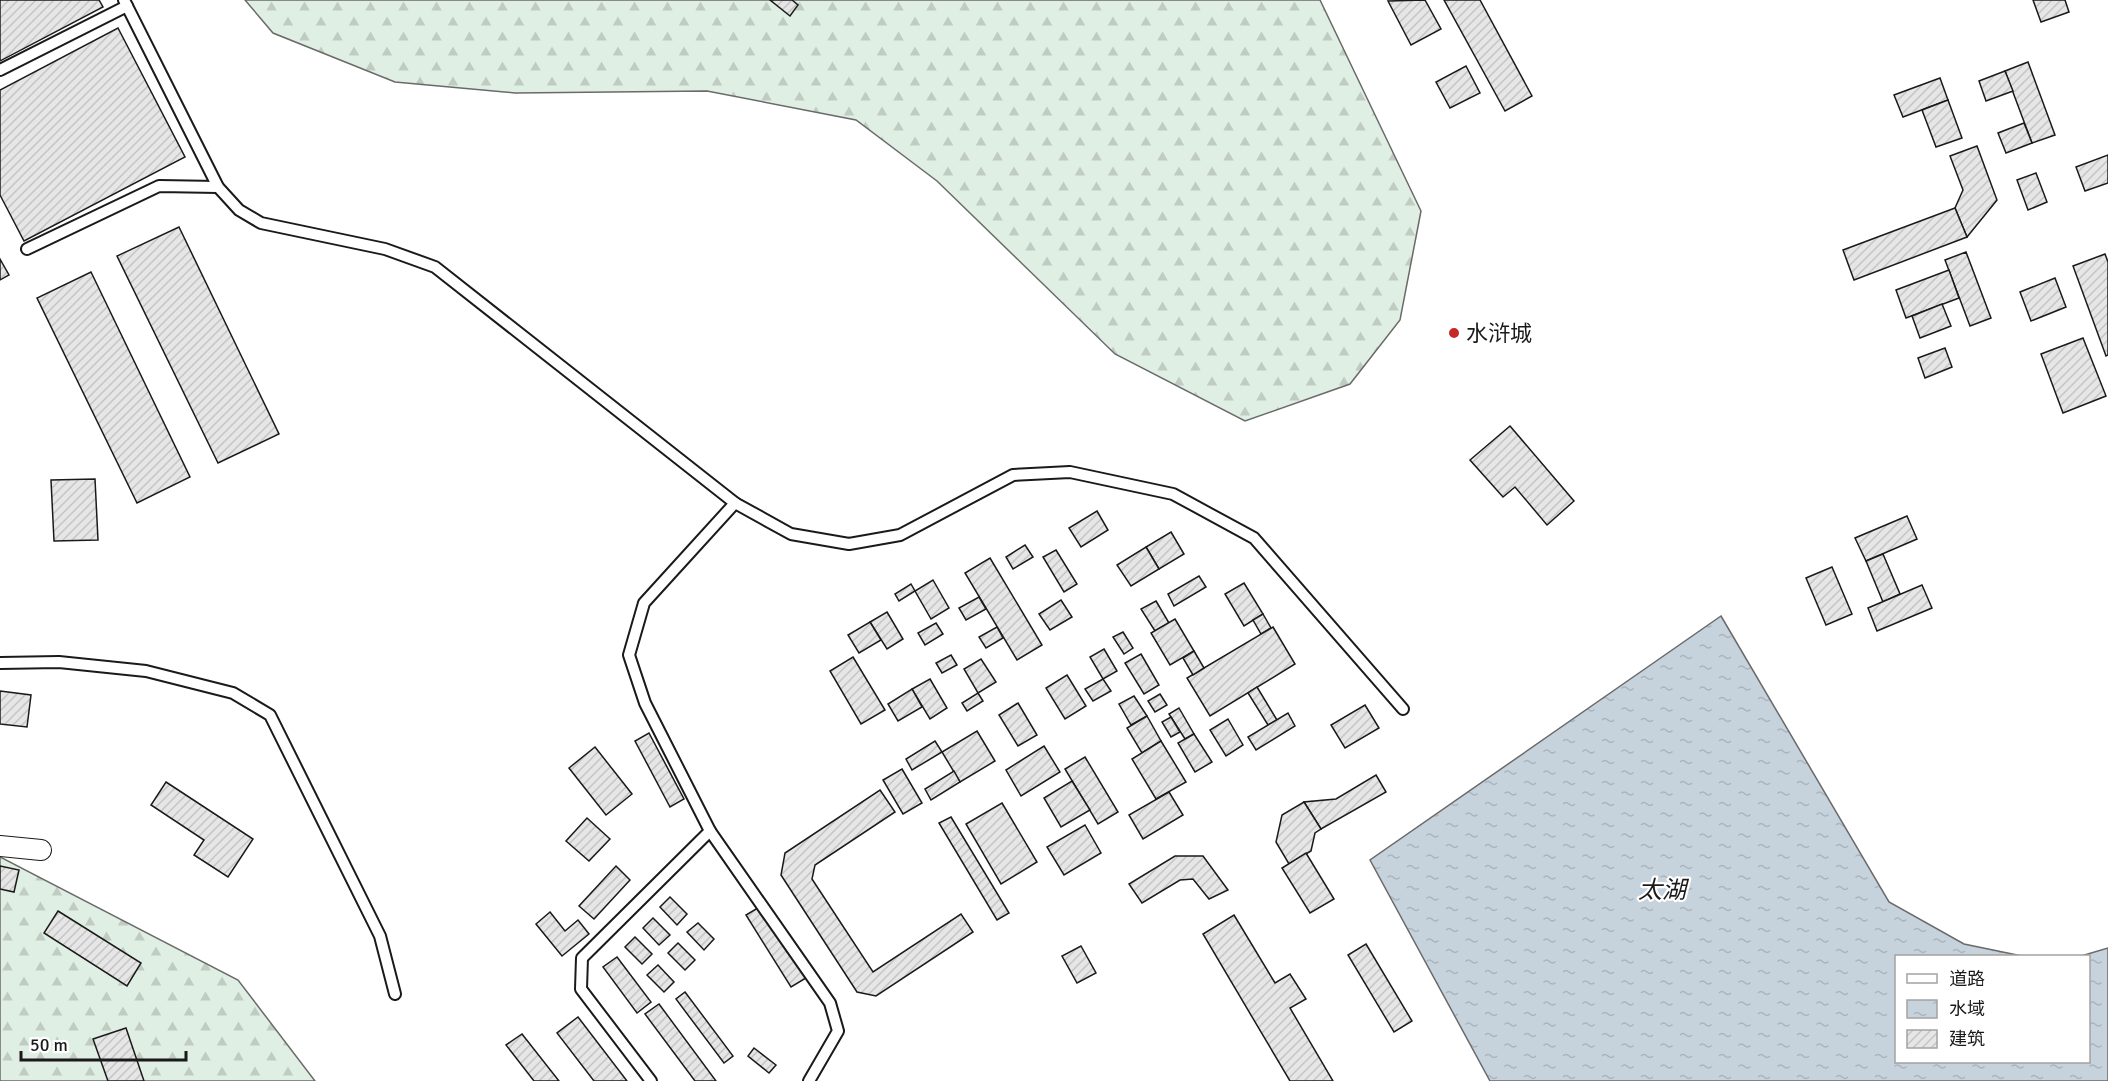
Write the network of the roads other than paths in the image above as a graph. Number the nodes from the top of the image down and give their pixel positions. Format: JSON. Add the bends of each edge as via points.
{"nodes":[{"id":1,"x":125,"y":3,"type":"edge"},
{"id":2,"x":0,"y":70,"type":"edge"},
{"id":3,"x":218,"y":187,"type":"junction"},
{"id":4,"x":27,"y":249,"type":"dead end"},
{"id":5,"x":735,"y":503,"type":"junction"},
{"id":6,"x":0,"y":663,"type":"edge"},
{"id":7,"x":1403,"y":709,"type":"dead end"},
{"id":8,"x":710,"y":831,"type":"junction"},
{"id":9,"x":0,"y":846,"type":"edge"},
{"id":10,"x":41,"y":850,"type":"dead end"},
{"id":11,"x":395,"y":994,"type":"dead end"},
{"id":12,"x":651,"y":1081,"type":"edge"},
{"id":13,"x":809,"y":1081,"type":"edge"}],
"edges":[{"from":1,"to":2,"type":"lane"},
{"from":1,"to":3,"type":"lane"},
{"from":3,"to":4,"type":"lane","via":[[159,186]]},
{"from":3,"to":5,"type":"lane","via":[[239,210],[261,223],[385,249],[435,267]]},
{"from":5,"to":7,"type":"lane","via":[[791,534],[849,544],[900,535],[1013,475],[1070,472],[1173,494],[1254,538]]},
{"from":5,"to":8,"type":"lane","via":[[644,603],[629,655],[645,703]]},
{"from":6,"to":11,"type":"lane","via":[[59,662],[146,671],[233,693],[270,715],[380,936]]},
{"from":8,"to":12,"type":"lane","via":[[582,958],[581,989]]},
{"from":8,"to":13,"type":"lane","via":[[830,1003],[838,1031]]},
{"from":9,"to":10,"type":"street"}]}
